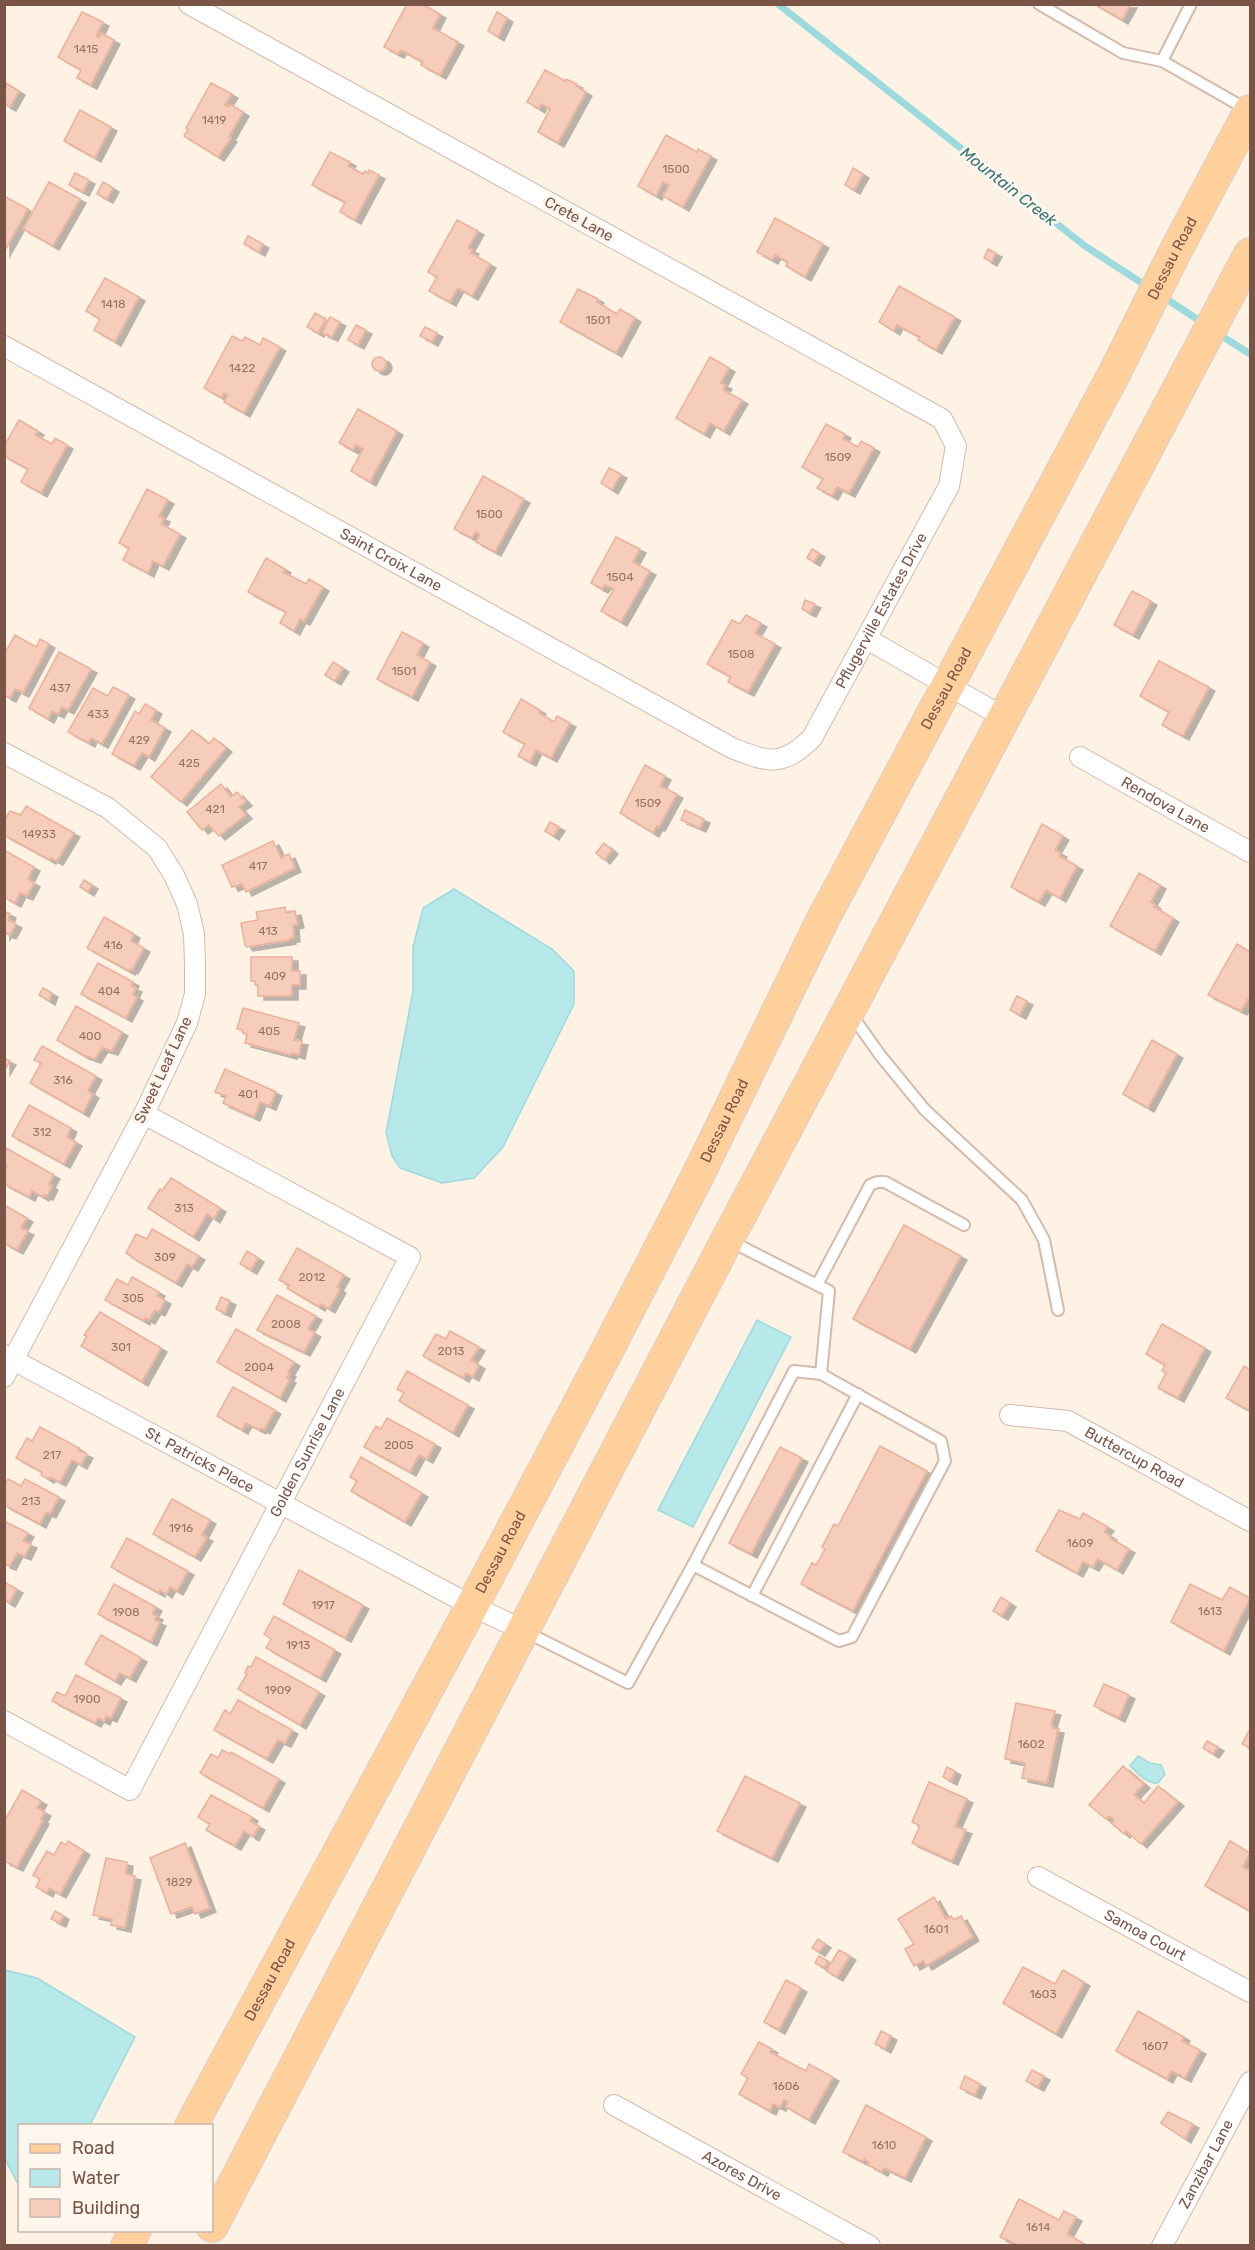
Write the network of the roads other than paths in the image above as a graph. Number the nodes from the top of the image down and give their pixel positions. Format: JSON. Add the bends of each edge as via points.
{"nodes":[{"id":1,"x":189,"y":4,"type":"edge"},
{"id":2,"x":1040,"y":4,"type":"edge"},
{"id":3,"x":1191,"y":4,"type":"edge"},
{"id":4,"x":1162,"y":61,"type":"junction"},
{"id":5,"x":1251,"y":111,"type":"edge"},
{"id":6,"x":1246,"y":262,"type":"edge"},
{"id":7,"x":4,"y":346,"type":"edge"},
{"id":8,"x":956,"y":447,"type":"joint"},
{"id":9,"x":867,"y":639,"type":"junction"},
{"id":10,"x":948,"y":685,"type":"junction"},
{"id":11,"x":1005,"y":718,"type":"junction"},
{"id":12,"x":4,"y":753,"type":"edge"},
{"id":13,"x":1080,"y":757,"type":"dead end"},
{"id":14,"x":783,"y":759,"type":"joint"},
{"id":15,"x":1251,"y":852,"type":"edge"},
{"id":16,"x":849,"y":1011,"type":"junction"},
{"id":17,"x":144,"y":1114,"type":"junction"},
{"id":18,"x":964,"y":1225,"type":"dead end"},
{"id":19,"x":728,"y":1240,"type":"junction"},
{"id":20,"x":817,"y":1285,"type":"junction"},
{"id":21,"x":1058,"y":1311,"type":"dead end"},
{"id":22,"x":9,"y":1357,"type":"edge"},
{"id":23,"x":821,"y":1374,"type":"junction"},
{"id":24,"x":4,"y":1377,"type":"edge"},
{"id":25,"x":858,"y":1395,"type":"junction"},
{"id":26,"x":1010,"y":1415,"type":"dead end"},
{"id":27,"x":280,"y":1502,"type":"junction"},
{"id":28,"x":1251,"y":1521,"type":"edge"},
{"id":29,"x":693,"y":1565,"type":"junction"},
{"id":30,"x":752,"y":1596,"type":"junction"},
{"id":31,"x":472,"y":1606,"type":"junction"},
{"id":32,"x":523,"y":1630,"type":"junction"},
{"id":33,"x":4,"y":1721,"type":"edge"},
{"id":34,"x":1038,"y":1877,"type":"dead end"},
{"id":35,"x":1251,"y":1992,"type":"edge"},
{"id":36,"x":1251,"y":2082,"type":"edge"},
{"id":37,"x":614,"y":2105,"type":"dead end"},
{"id":38,"x":192,"y":2124,"type":"edge"},
{"id":39,"x":213,"y":2224,"type":"edge"},
{"id":40,"x":134,"y":2232,"type":"edge"},
{"id":41,"x":208,"y":2232,"type":"edge"},
{"id":42,"x":126,"y":2246,"type":"edge"},
{"id":43,"x":202,"y":2246,"type":"edge"},
{"id":44,"x":870,"y":2246,"type":"edge"},
{"id":45,"x":1162,"y":2246,"type":"edge"}],
"edges":[{"from":1,"to":8,"type":"street","name":"Crete Lane","via":[[942,419]]},
{"from":2,"to":4,"type":"lane","via":[[1123,53]]},
{"from":3,"to":4,"type":"lane"},
{"from":4,"to":5,"type":"lane"},
{"from":5,"to":10,"type":"main road","name":"Dessau Road"},
{"from":6,"to":11,"type":"main road"},
{"from":7,"to":14,"type":"street","name":"Saint Croix Lane","via":[[732,748],[762,759]]},
{"from":8,"to":9,"type":"street","name":"Pflugerville Estates Drive","via":[[949,486]]},
{"from":9,"to":10,"type":"street"},
{"from":9,"to":14,"type":"street","name":"Pflugerville Estates Drive","via":[[812,738]]},
{"from":10,"to":11,"type":"street"},
{"from":10,"to":31,"type":"main road","name":"Dessau Road","via":[[822,921],[697,1177]]},
{"from":11,"to":16,"type":"main road"},
{"from":12,"to":17,"type":"street","name":"Sweet Leaf Lane","via":[[108,808],[157,848],[187,904],[194,934],[195,994],[187,1023]]},
{"from":13,"to":15,"type":"street","name":"Rendova Lane"},
{"from":16,"to":19,"type":"main road"},
{"from":16,"to":21,"type":"lane","via":[[925,1110],[1022,1200],[1044,1240]]},
{"from":17,"to":22,"type":"street","name":"Sweet Leaf Lane"},
{"from":17,"to":27,"type":"street","name":"Golden Sunrise Lane","via":[[410,1257]]},
{"from":18,"to":20,"type":"lane","via":[[885,1182],[877,1182],[870,1185]]},
{"from":19,"to":20,"type":"lane"},
{"from":19,"to":32,"type":"main road"},
{"from":20,"to":23,"type":"lane","via":[[829,1291]]},
{"from":22,"to":24,"type":"street","name":"Sweet Leaf Lane"},
{"from":22,"to":27,"type":"street","name":"St. Patricks Place"},
{"from":23,"to":25,"type":"lane"},
{"from":23,"to":29,"type":"lane","via":[[794,1371]]},
{"from":25,"to":30,"type":"lane"},
{"from":25,"to":30,"type":"lane","via":[[941,1441],[945,1461],[852,1637],[839,1641]]},
{"from":26,"to":28,"type":"street","name":"Buttercup Road","via":[[1068,1421]]},
{"from":27,"to":31,"type":"street","name":"St. Patricks Place"},
{"from":27,"to":33,"type":"street","name":"Golden Sunrise Lane","via":[[130,1790]]},
{"from":29,"to":30,"type":"lane"},
{"from":29,"to":32,"type":"lane","via":[[628,1683]]},
{"from":31,"to":32,"type":"street","name":"St. Patricks Place"},
{"from":31,"to":38,"type":"main road","name":"Dessau Road"},
{"from":32,"to":39,"type":"main road"},
{"from":34,"to":35,"type":"street","name":"Samoa Court"},
{"from":36,"to":45,"type":"street","name":"Zanzibar Lane"},
{"from":37,"to":44,"type":"street","name":"Azores Drive"},
{"from":40,"to":42,"type":"main road"},
{"from":41,"to":43,"type":"main road"}]}
